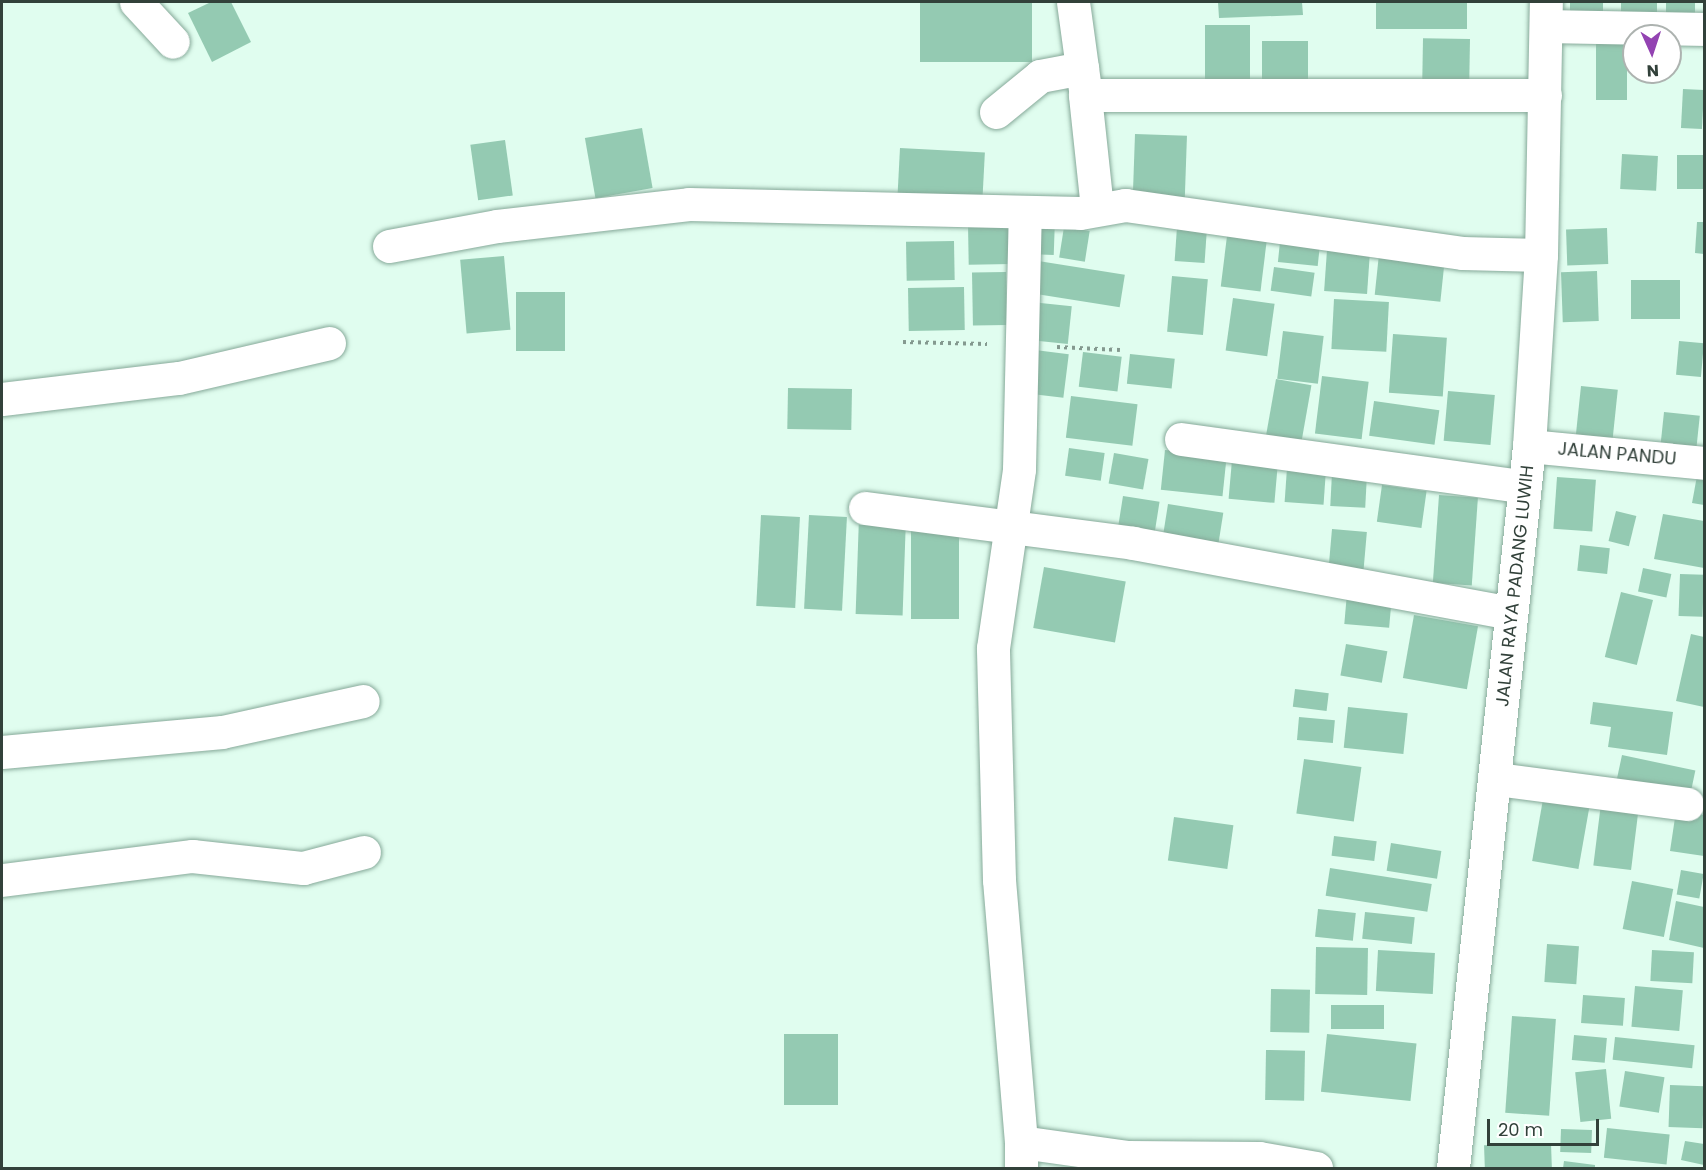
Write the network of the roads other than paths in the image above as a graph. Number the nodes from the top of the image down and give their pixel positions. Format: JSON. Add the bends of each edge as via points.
{"nodes":[{"id":1,"x":136,"y":2,"type":"edge"},
{"id":2,"x":1073,"y":2,"type":"edge"},
{"id":3,"x":1547,"y":14,"type":"edge"},
{"id":4,"x":1704,"y":29,"type":"edge"},
{"id":5,"x":173,"y":42,"type":"dead end"},
{"id":6,"x":1084,"y":81,"type":"junction"},
{"id":7,"x":1545,"y":95,"type":"junction"},
{"id":8,"x":996,"y":112,"type":"dead end"},
{"id":9,"x":1097,"y":208,"type":"junction"},
{"id":10,"x":1025,"y":212,"type":"junction"},
{"id":11,"x":389,"y":246,"type":"dead end"},
{"id":12,"x":1541,"y":255,"type":"junction"},
{"id":13,"x":330,"y":344,"type":"dead end"},
{"id":14,"x":2,"y":399,"type":"edge"},
{"id":15,"x":1181,"y":439,"type":"dead end"},
{"id":16,"x":1529,"y":446,"type":"junction"},
{"id":17,"x":1704,"y":463,"type":"edge"},
{"id":18,"x":1525,"y":487,"type":"junction"},
{"id":19,"x":865,"y":508,"type":"dead end"},
{"id":20,"x":1011,"y":524,"type":"junction"},
{"id":21,"x":1510,"y":613,"type":"junction"},
{"id":22,"x":363,"y":701,"type":"dead end"},
{"id":23,"x":2,"y":752,"type":"edge"},
{"id":24,"x":1497,"y":779,"type":"junction"},
{"id":25,"x":1687,"y":804,"type":"dead end"},
{"id":26,"x":363,"y":852,"type":"dead end"},
{"id":27,"x":2,"y":880,"type":"edge"},
{"id":28,"x":1021,"y":1155,"type":"edge"},
{"id":29,"x":1316,"y":1168,"type":"edge"},
{"id":30,"x":1453,"y":1168,"type":"edge"}],
"edges":[{"from":1,"to":5,"type":"street"},
{"from":2,"to":6,"type":"street"},
{"from":3,"to":4,"type":"street"},
{"from":3,"to":7,"type":"street","name":"JALAN RAYA PADANG LUWIH"},
{"from":6,"to":7,"type":"street"},
{"from":6,"to":8,"type":"street","via":[[1040,76]]},
{"from":6,"to":9,"type":"street"},
{"from":7,"to":12,"type":"street","name":"JALAN RAYA PADANG LUWIH"},
{"from":9,"to":10,"type":"street","via":[[1080,213]]},
{"from":9,"to":12,"type":"street","via":[[1125,205],[1462,253]]},
{"from":10,"to":11,"type":"street","via":[[689,204],[497,226]]},
{"from":10,"to":20,"type":"street","via":[[1019,470]]},
{"from":12,"to":16,"type":"street","name":"JALAN RAYA PADANG LUWIH"},
{"from":13,"to":14,"type":"street","via":[[179,378]]},
{"from":15,"to":18,"type":"street"},
{"from":16,"to":17,"type":"street","name":"JALAN PANDU"},
{"from":16,"to":18,"type":"street","name":"JALAN RAYA PADANG LUWIH"},
{"from":18,"to":21,"type":"street","name":"JALAN RAYA PADANG LUWIH"},
{"from":19,"to":20,"type":"street"},
{"from":20,"to":21,"type":"street"},
{"from":20,"to":28,"type":"street","via":[[993,648],[994,747],[999,880]]},
{"from":21,"to":24,"type":"street","name":"JALAN RAYA PADANG LUWIH"},
{"from":22,"to":23,"type":"street","via":[[222,732]]},
{"from":24,"to":25,"type":"street"},
{"from":24,"to":30,"type":"street","name":"JALAN RAYA PADANG LUWIH"},
{"from":26,"to":27,"type":"street","via":[[303,868],[192,856]]},
{"from":28,"to":29,"type":"street","via":[[1259,1158]]}]}
